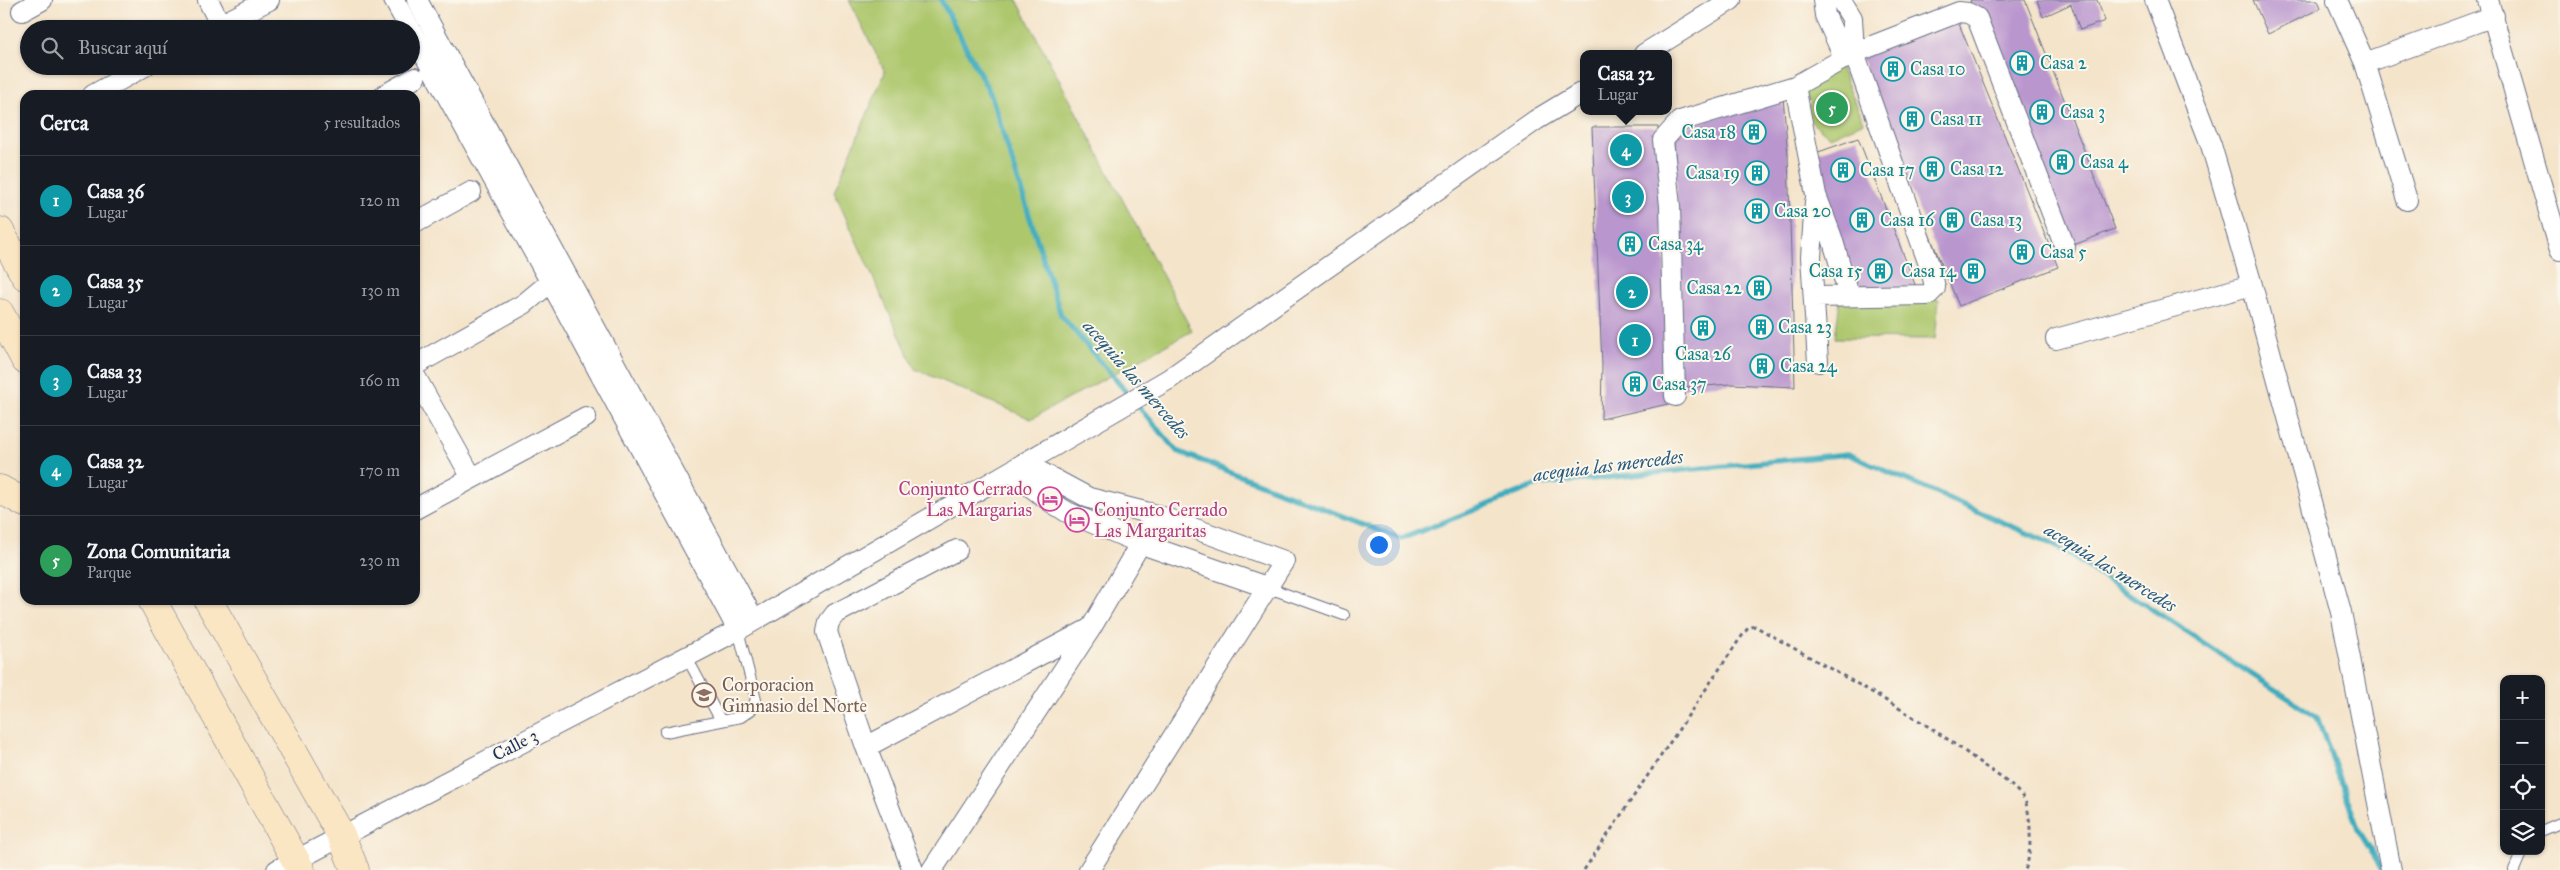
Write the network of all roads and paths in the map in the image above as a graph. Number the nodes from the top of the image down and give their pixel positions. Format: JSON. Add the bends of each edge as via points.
{"nodes":[{"id":1,"x":42,"y":0,"type":"edge"},
{"id":2,"x":208,"y":0,"type":"edge"},
{"id":3,"x":269,"y":0,"type":"edge"},
{"id":4,"x":394,"y":0,"type":"edge"},
{"id":5,"x":416,"y":0,"type":"edge"},
{"id":6,"x":1731,"y":0,"type":"edge"},
{"id":7,"x":1822,"y":0,"type":"edge"},
{"id":8,"x":1841,"y":0,"type":"edge"},
{"id":9,"x":2155,"y":0,"type":"edge"},
{"id":10,"x":2337,"y":0,"type":"edge"},
{"id":11,"x":2491,"y":8,"type":"edge"},
{"id":12,"x":22,"y":11,"type":"dead end"},
{"id":13,"x":214,"y":20,"type":"edge"},
{"id":14,"x":230,"y":20,"type":"edge"},
{"id":15,"x":405,"y":20,"type":"edge"},
{"id":16,"x":420,"y":45,"type":"edge"},
{"id":17,"x":1650,"y":50,"type":"edge"},
{"id":18,"x":1849,"y":56,"type":"junction"},
{"id":19,"x":2365,"y":64,"type":"junction"},
{"id":20,"x":129,"y":75,"type":"edge"},
{"id":21,"x":415,"y":78,"type":"dead end"},
{"id":22,"x":1795,"y":86,"type":"junction"},
{"id":23,"x":103,"y":90,"type":"edge"},
{"id":24,"x":393,"y":90,"type":"edge"},
{"id":25,"x":1580,"y":93,"type":"edge"},
{"id":26,"x":471,"y":192,"type":"dead end"},
{"id":27,"x":1816,"y":195,"type":"junction"},
{"id":28,"x":2407,"y":200,"type":"dead end"},
{"id":29,"x":420,"y":220,"type":"edge"},
{"id":30,"x":0,"y":232,"type":"edge"},
{"id":31,"x":2065,"y":247,"type":"dead end"},
{"id":32,"x":2560,"y":250,"type":"edge"},
{"id":33,"x":20,"y":267,"type":"edge"},
{"id":34,"x":561,"y":284,"type":"junction"},
{"id":35,"x":2252,"y":285,"type":"junction"},
{"id":36,"x":1849,"y":295,"type":"junction"},
{"id":37,"x":1815,"y":297,"type":"junction"},
{"id":38,"x":0,"y":313,"type":"edge"},
{"id":39,"x":2056,"y":339,"type":"dead end"},
{"id":40,"x":20,"y":351,"type":"edge"},
{"id":41,"x":420,"y":362,"type":"edge"},
{"id":42,"x":1818,"y":362,"type":"dead end"},
{"id":43,"x":420,"y":385,"type":"edge"},
{"id":44,"x":1676,"y":396,"type":"dead end"},
{"id":45,"x":586,"y":417,"type":"dead end"},
{"id":46,"x":1018,"y":468,"type":"junction"},
{"id":47,"x":472,"y":478,"type":"junction"},
{"id":48,"x":0,"y":489,"type":"edge"},
{"id":49,"x":20,"y":500,"type":"edge"},
{"id":50,"x":420,"y":506,"type":"edge"},
{"id":51,"x":1157,"y":515,"type":"junction"},
{"id":52,"x":1142,"y":544,"type":"junction"},
{"id":53,"x":957,"y":550,"type":"dead end"},
{"id":54,"x":1269,"y":588,"type":"junction"},
{"id":55,"x":155,"y":605,"type":"edge"},
{"id":56,"x":211,"y":605,"type":"edge"},
{"id":57,"x":1344,"y":615,"type":"dead end"},
{"id":58,"x":746,"y":625,"type":"junction"},
{"id":59,"x":1090,"y":628,"type":"junction"},
{"id":60,"x":686,"y":656,"type":"junction"},
{"id":61,"x":720,"y":721,"type":"junction"},
{"id":62,"x":665,"y":732,"type":"dead end"},
{"id":63,"x":866,"y":747,"type":"junction"},
{"id":64,"x":2560,"y":823,"type":"edge"},
{"id":65,"x":2545,"y":829,"type":"edge"},
{"id":66,"x":340,"y":835,"type":"junction"},
{"id":67,"x":2520,"y":855,"type":"edge"},
{"id":68,"x":291,"y":867,"type":"edge"},
{"id":69,"x":355,"y":870,"type":"edge"},
{"id":70,"x":912,"y":870,"type":"edge"},
{"id":71,"x":932,"y":870,"type":"edge"},
{"id":72,"x":1089,"y":870,"type":"edge"},
{"id":73,"x":1584,"y":870,"type":"edge"},
{"id":74,"x":2025,"y":870,"type":"edge"},
{"id":75,"x":2391,"y":870,"type":"edge"},
{"id":76,"x":2514,"y":870,"type":"edge"}],
"edges":[{"from":1,"to":12,"type":"street"},
{"from":2,"to":13,"type":"street"},
{"from":3,"to":14,"type":"street"},
{"from":4,"to":15,"type":"street"},
{"from":5,"to":34,"type":"street"},
{"from":6,"to":17,"type":"street"},
{"from":7,"to":18,"type":"street","via":[[1825,15]]},
{"from":8,"to":18,"type":"street","via":[[1852,18]]},
{"from":9,"to":35,"type":"street","via":[[2211,145]]},
{"from":10,"to":19,"type":"street"},
{"from":11,"to":19,"type":"street"},
{"from":11,"to":32,"type":"street"},
{"from":16,"to":34,"type":"street"},
{"from":18,"to":22,"type":"street"},
{"from":18,"to":31,"type":"street","via":[[1959,12],[1977,18]]},
{"from":18,"to":36,"type":"street","via":[[1935,288],[1928,295]]},
{"from":19,"to":28,"type":"street"},
{"from":20,"to":23,"type":"street"},
{"from":21,"to":24,"type":"street"},
{"from":22,"to":27,"type":"street"},
{"from":22,"to":44,"type":"street","via":[[1680,121],[1663,140],[1670,206]]},
{"from":25,"to":46,"type":"street","name":"Calle 3","via":[[1536,120],[1169,379]]},
{"from":26,"to":29,"type":"street"},
{"from":27,"to":36,"type":"street"},
{"from":27,"to":37,"type":"street","via":[[1811,257]]},
{"from":30,"to":33,"type":"main road"},
{"from":34,"to":41,"type":"street"},
{"from":34,"to":58,"type":"street"},
{"from":35,"to":39,"type":"street"},
{"from":35,"to":75,"type":"street","via":[[2341,612]]},
{"from":36,"to":37,"type":"street"},
{"from":37,"to":42,"type":"street"},
{"from":38,"to":40,"type":"main road"},
{"from":43,"to":47,"type":"street"},
{"from":45,"to":47,"type":"street"},
{"from":46,"to":51,"type":"street","via":[[1089,498]]},
{"from":46,"to":52,"type":"street","via":[[1051,502]]},
{"from":46,"to":58,"type":"street","name":"Calle 3"},
{"from":47,"to":50,"type":"street"},
{"from":48,"to":49,"type":"main road"},
{"from":51,"to":52,"type":"street"},
{"from":51,"to":54,"type":"street","via":[[1284,561]]},
{"from":52,"to":54,"type":"street"},
{"from":52,"to":59,"type":"street"},
{"from":53,"to":63,"type":"street","via":[[836,614],[828,622],[827,632]]},
{"from":54,"to":57,"type":"lane"},
{"from":54,"to":72,"type":"street"},
{"from":55,"to":68,"type":"main road"},
{"from":56,"to":66,"type":"main road"},
{"from":58,"to":60,"type":"street","name":"Calle 3"},
{"from":58,"to":61,"type":"lane","via":[[756,700],[751,710],[741,717]]},
{"from":59,"to":63,"type":"street"},
{"from":59,"to":71,"type":"street"},
{"from":60,"to":61,"type":"lane"},
{"from":60,"to":66,"type":"street","name":"Calle 3"},
{"from":61,"to":62,"type":"lane"},
{"from":63,"to":70,"type":"street"},
{"from":64,"to":65,"type":"lane"},
{"from":66,"to":68,"type":"street","name":"Calle 3"},
{"from":66,"to":69,"type":"main road"},
{"from":67,"to":76,"type":"lane"},
{"from":73,"to":74,"type":"path","via":[[1739,640],[1748,628],[1755,626],[1949,738],[2017,790],[2028,809],[2030,832]]}]}
